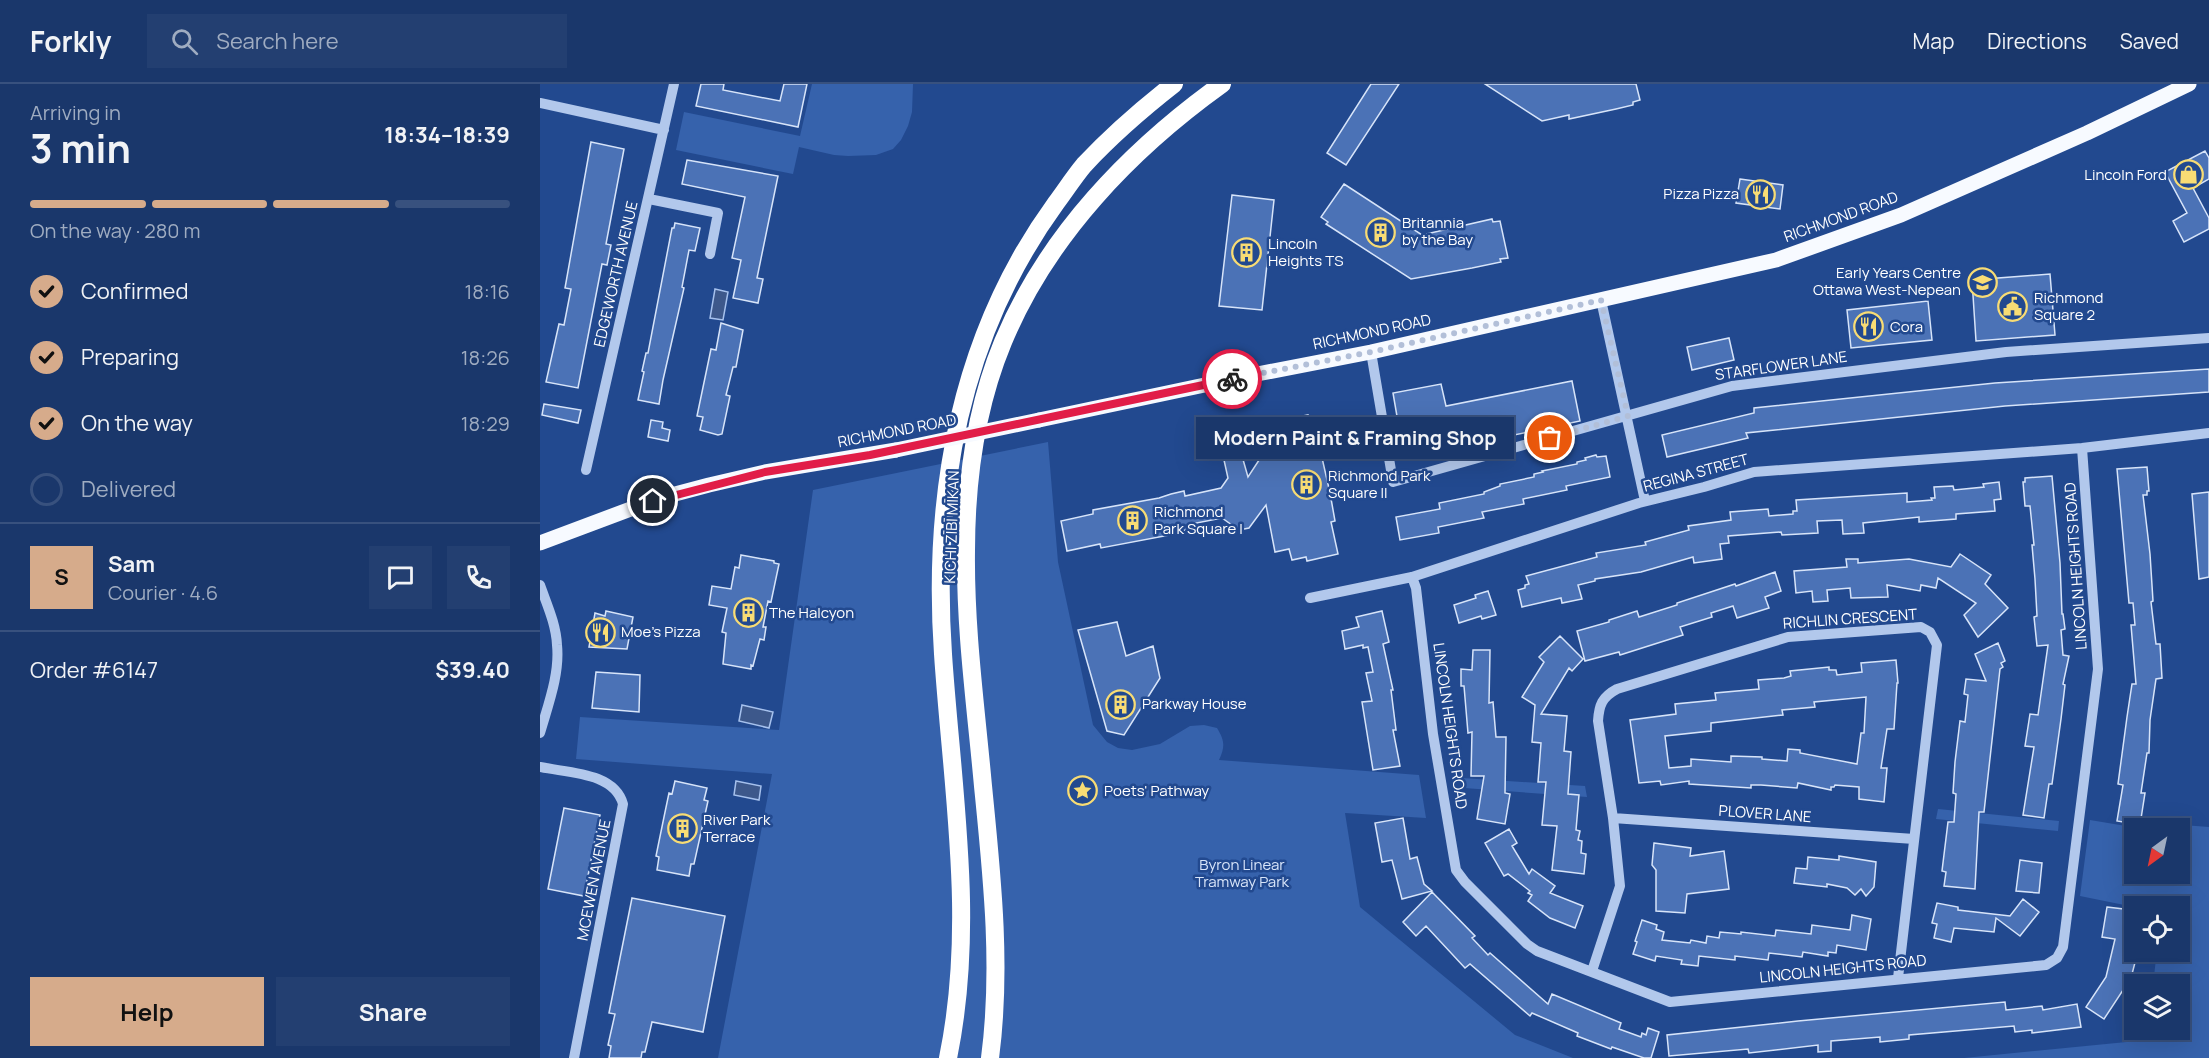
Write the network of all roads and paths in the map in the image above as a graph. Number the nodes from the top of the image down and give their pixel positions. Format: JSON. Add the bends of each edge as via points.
{"nodes":[{"id":1,"x":674,"y":84,"type":"edge"},
{"id":2,"x":1174,"y":84,"type":"edge"},
{"id":3,"x":1222,"y":84,"type":"edge"},
{"id":4,"x":2189,"y":84,"type":"edge"},
{"id":5,"x":540,"y":103,"type":"edge"},
{"id":6,"x":664,"y":130,"type":"junction"},
{"id":7,"x":649,"y":199,"type":"junction"},
{"id":8,"x":710,"y":254,"type":"dead end"},
{"id":9,"x":1601,"y":300,"type":"junction"},
{"id":10,"x":2209,"y":338,"type":"edge"},
{"id":11,"x":1371,"y":352,"type":"junction"},
{"id":12,"x":1628,"y":416,"type":"junction"},
{"id":13,"x":2209,"y":433,"type":"edge"},
{"id":14,"x":2082,"y":448,"type":"junction"},
{"id":15,"x":586,"y":470,"type":"dead end"},
{"id":16,"x":1645,"y":501,"type":"junction"},
{"id":17,"x":540,"y":543,"type":"edge"},
{"id":18,"x":1412,"y":577,"type":"junction"},
{"id":19,"x":540,"y":585,"type":"edge"},
{"id":20,"x":1310,"y":598,"type":"dead end"},
{"id":21,"x":540,"y":733,"type":"edge"},
{"id":22,"x":540,"y":767,"type":"edge"},
{"id":23,"x":1613,"y":818,"type":"junction"},
{"id":24,"x":1914,"y":839,"type":"junction"},
{"id":25,"x":1592,"y":971,"type":"junction"},
{"id":26,"x":1898,"y":978,"type":"junction"},
{"id":27,"x":574,"y":1058,"type":"edge"},
{"id":28,"x":948,"y":1058,"type":"edge"},
{"id":29,"x":990,"y":1058,"type":"edge"}],
"edges":[{"from":1,"to":6,"type":"street","name":"EDGEWORTH AVENUE"},
{"from":2,"to":28,"type":"highway","name":"KICHI ZĪBĪ MĪKAN","via":[[1126,122],[1082,167],[1039,227],[992,312],[959,414],[941,556],[943,653],[963,900],[959,985]]},
{"from":3,"to":29,"type":"highway","name":"KICHI ZĪBĪ MĪKAN","via":[[1158,133],[1116,173],[1076,220],[1017,310],[995,365],[975,440],[966,568],[994,896],[995,1009]]},
{"from":4,"to":9,"type":"main road","name":"RICHMOND ROAD","via":[[1886,221],[1776,261]]},
{"from":5,"to":6,"type":"street"},
{"from":6,"to":7,"type":"street","name":"EDGEWORTH AVENUE"},
{"from":7,"to":8,"type":"street","via":[[717,213]]},
{"from":7,"to":15,"type":"street","name":"EDGEWORTH AVENUE"},
{"from":9,"to":11,"type":"main road","name":"RICHMOND ROAD"},
{"from":9,"to":12,"type":"street"},
{"from":10,"to":12,"type":"street","name":"STARFLOWER LANE","via":[[2006,352],[1805,376],[1731,386]]},
{"from":11,"to":12,"type":"street","name":"STARFLOWER LANE","via":[[1393,482]]},
{"from":11,"to":17,"type":"main road","name":"RICHMOND ROAD","bridge":true,"via":[[896,450],[765,472],[660,498]]},
{"from":12,"to":16,"type":"street"},
{"from":13,"to":14,"type":"street","name":"REGINA STREET"},
{"from":14,"to":16,"type":"street","name":"REGINA STREET","via":[[1754,472]]},
{"from":14,"to":26,"type":"street","name":"LINCOLN HEIGHTS ROAD","via":[[2098,669],[2062,947],[2057,958],[2046,965]]},
{"from":16,"to":18,"type":"street","name":"REGINA STREET"},
{"from":18,"to":20,"type":"street","name":"REGINA STREET"},
{"from":18,"to":25,"type":"street","name":"LINCOLN HEIGHTS ROAD","via":[[1456,870],[1527,944]]},
{"from":19,"to":21,"type":"street","via":[[554,624],[558,654]]},
{"from":22,"to":27,"type":"street","name":"MCEWEN AVENUE","via":[[604,780],[617,789],[623,804]]},
{"from":23,"to":24,"type":"street","name":"PLOVER LANE"},
{"from":23,"to":24,"type":"street","name":"RICHLIN CRESCENT","via":[[1598,721],[1605,695],[1788,637],[1921,627],[1930,632],[1937,645]]},
{"from":23,"to":25,"type":"street","name":"RICHLIN CRESCENT","via":[[1620,886]]},
{"from":24,"to":26,"type":"street","name":"RICHLIN CRESCENT"},
{"from":25,"to":26,"type":"street","name":"LINCOLN HEIGHTS ROAD","via":[[1670,1002]]}]}
